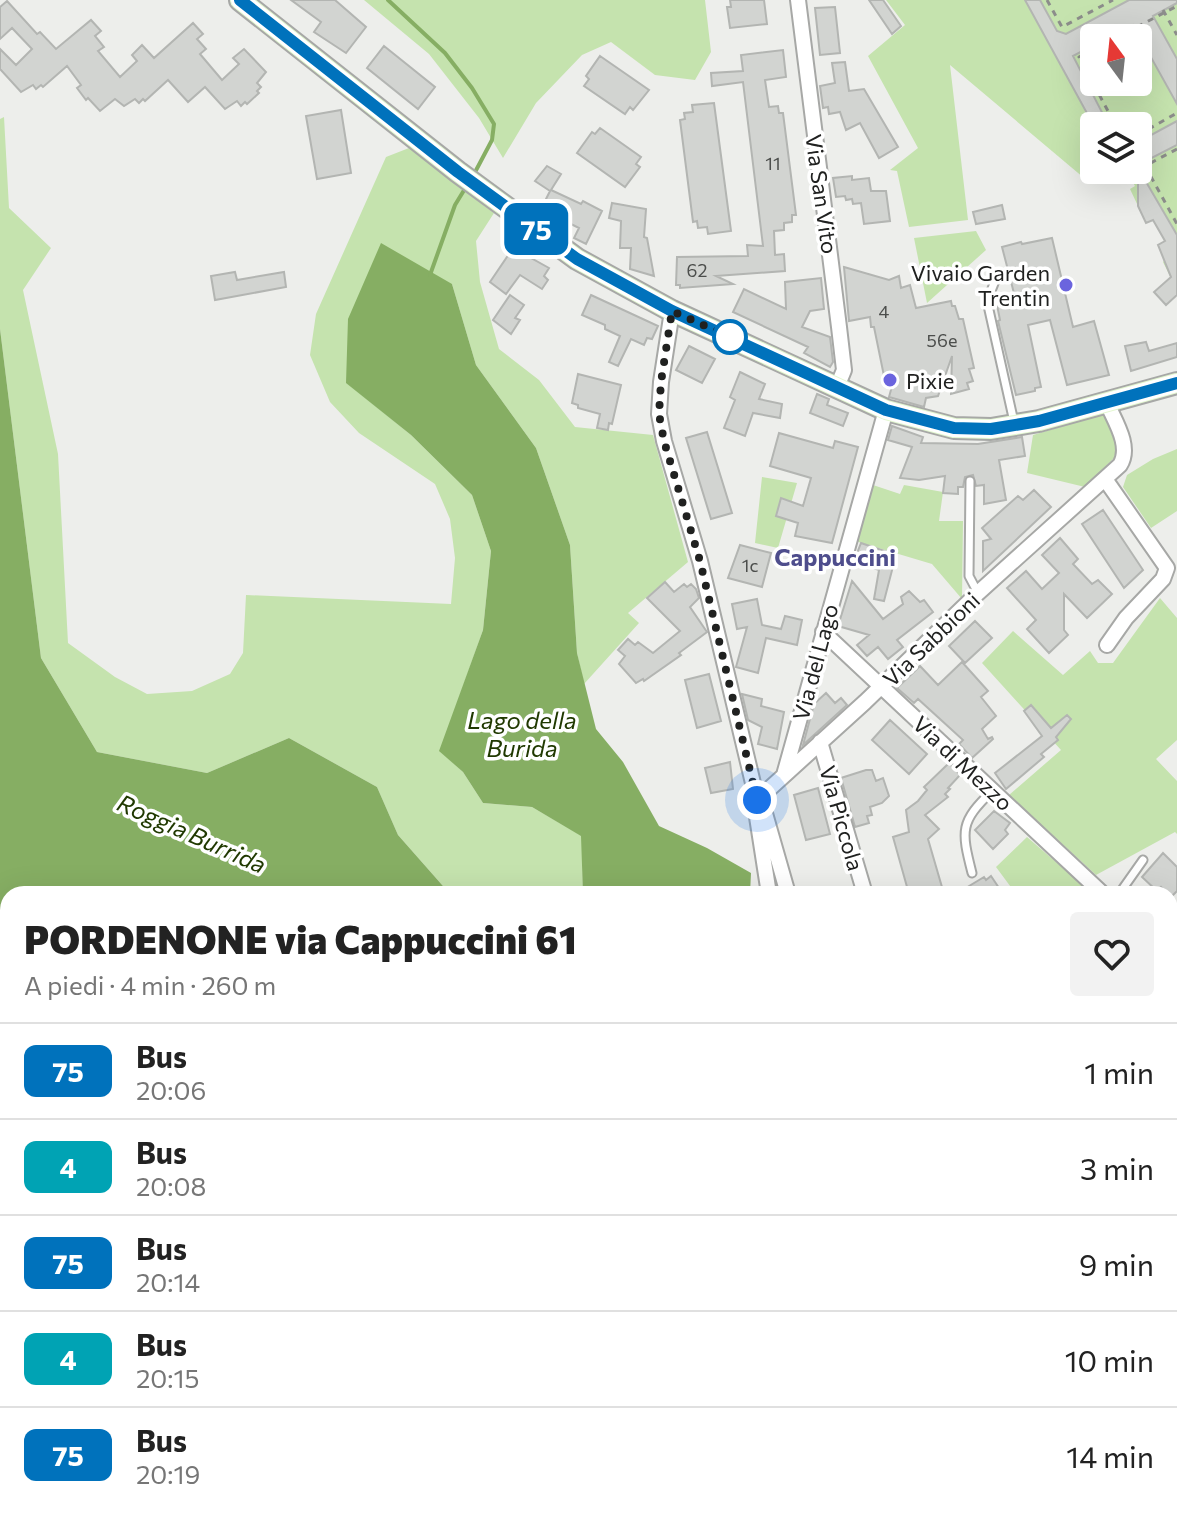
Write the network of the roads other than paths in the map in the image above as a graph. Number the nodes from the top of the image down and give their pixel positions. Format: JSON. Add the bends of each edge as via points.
{"nodes":[{"id":1,"x":240,"y":0,"type":"edge"},
{"id":2,"x":798,"y":0,"type":"edge"},
{"id":3,"x":995,"y":281,"type":"dead end"},
{"id":4,"x":672,"y":311,"type":"junction"},
{"id":5,"x":1177,"y":383,"type":"edge"},
{"id":6,"x":837,"y":387,"type":"junction"},
{"id":7,"x":1106,"y":401,"type":"junction"},
{"id":8,"x":886,"y":410,"type":"junction"},
{"id":9,"x":1014,"y":426,"type":"junction"},
{"id":10,"x":1105,"y":479,"type":"junction"},
{"id":11,"x":970,"y":481,"type":"dead end"},
{"id":12,"x":978,"y":593,"type":"junction"},
{"id":13,"x":823,"y":632,"type":"junction"},
{"id":14,"x":1107,"y":645,"type":"dead end"},
{"id":15,"x":881,"y":687,"type":"junction"},
{"id":16,"x":820,"y":742,"type":"junction"},
{"id":17,"x":784,"y":776,"type":"junction"},
{"id":18,"x":992,"y":791,"type":"junction"},
{"id":19,"x":757,"y":800,"type":"junction"},
{"id":20,"x":1143,"y":860,"type":"dead end"},
{"id":21,"x":972,"y":873,"type":"dead end"},
{"id":22,"x":768,"y":886,"type":"edge"},
{"id":23,"x":786,"y":886,"type":"edge"},
{"id":24,"x":863,"y":886,"type":"edge"},
{"id":25,"x":1094,"y":886,"type":"edge"},
{"id":26,"x":1125,"y":886,"type":"edge"}],
"edges":[{"from":1,"to":4,"type":"main road","via":[[577,259]]},
{"from":2,"to":6,"type":"street","name":"Via San Vito","via":[[844,370]]},
{"from":3,"to":9,"type":"lane","via":[[987,301]]},
{"from":4,"to":6,"type":"main road"},
{"from":4,"to":19,"type":"street","via":[[661,382],[661,427],[700,561]]},
{"from":5,"to":7,"type":"main road"},
{"from":6,"to":8,"type":"main road"},
{"from":7,"to":9,"type":"main road"},
{"from":7,"to":10,"type":"street","name":"Via Sabbioni","via":[[1125,452]]},
{"from":8,"to":9,"type":"main road","via":[[954,428]]},
{"from":8,"to":13,"type":"street","name":"Via del Lago"},
{"from":10,"to":12,"type":"street","name":"Via Sabbioni"},
{"from":10,"to":14,"type":"street","via":[[1167,568]]},
{"from":11,"to":12,"type":"lane","via":[[969,576]]},
{"from":12,"to":15,"type":"street","name":"Via Sabbioni"},
{"from":13,"to":15,"type":"street","name":"Via di Mezzo"},
{"from":13,"to":17,"type":"street","name":"Via del Lago"},
{"from":15,"to":16,"type":"street","name":"Via Sabbioni"},
{"from":15,"to":18,"type":"street","name":"Via di Mezzo"},
{"from":16,"to":17,"type":"street","name":"Via Sabbioni"},
{"from":16,"to":24,"type":"street","name":"Via Piccola"},
{"from":17,"to":19,"type":"street","name":"Via Sabbioni"},
{"from":18,"to":21,"type":"lane","via":[[964,823]]},
{"from":18,"to":25,"type":"street","name":"Via di Mezzo"},
{"from":19,"to":22,"type":"street"},
{"from":19,"to":23,"type":"street"},
{"from":20,"to":26,"type":"lane"}]}
